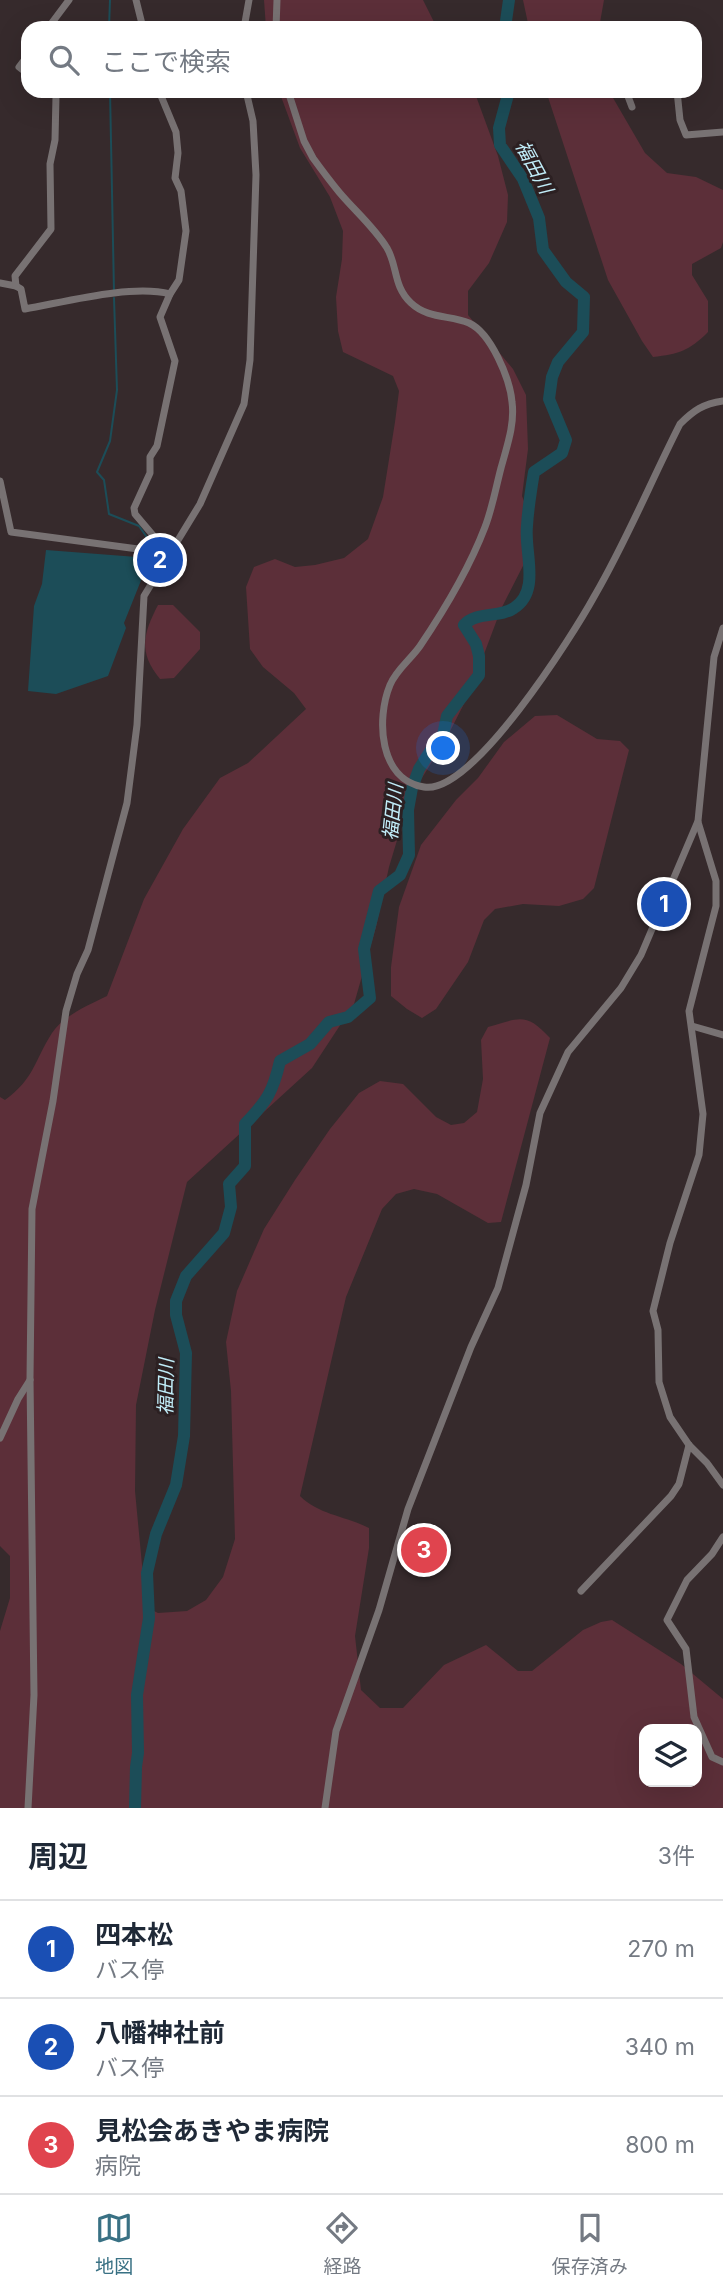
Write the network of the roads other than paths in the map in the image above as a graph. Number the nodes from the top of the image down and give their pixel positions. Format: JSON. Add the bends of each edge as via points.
{"nodes":[{"id":1,"x":69,"y":0,"type":"edge"},
{"id":2,"x":136,"y":0,"type":"edge"},
{"id":3,"x":249,"y":0,"type":"edge"},
{"id":4,"x":277,"y":0,"type":"edge"},
{"id":5,"x":53,"y":21,"type":"edge"},
{"id":6,"x":141,"y":21,"type":"edge"},
{"id":7,"x":245,"y":21,"type":"edge"},
{"id":8,"x":276,"y":21,"type":"edge"},
{"id":9,"x":56,"y":98,"type":"edge"},
{"id":10,"x":162,"y":98,"type":"edge"},
{"id":11,"x":248,"y":98,"type":"edge"},
{"id":12,"x":290,"y":98,"type":"edge"},
{"id":13,"x":629,"y":98,"type":"edge"},
{"id":14,"x":678,"y":98,"type":"edge"},
{"id":15,"x":632,"y":107,"type":"dead end"},
{"id":16,"x":723,"y":132,"type":"edge"},
{"id":17,"x":0,"y":283,"type":"edge"},
{"id":18,"x":16,"y":286,"type":"junction"},
{"id":19,"x":170,"y":294,"type":"junction"},
{"id":20,"x":723,"y":401,"type":"edge"},
{"id":21,"x":0,"y":481,"type":"edge"},
{"id":22,"x":168,"y":554,"type":"junction"},
{"id":23,"x":723,"y":628,"type":"edge"},
{"id":24,"x":698,"y":821,"type":"junction"},
{"id":25,"x":723,"y":873,"type":"edge"},
{"id":26,"x":715,"y":878,"type":"junction"},
{"id":27,"x":692,"y":1026,"type":"junction"},
{"id":28,"x":723,"y":1035,"type":"edge"},
{"id":29,"x":30,"y":1379,"type":"junction"},
{"id":30,"x":0,"y":1438,"type":"edge"},
{"id":31,"x":689,"y":1445,"type":"junction"},
{"id":32,"x":723,"y":1485,"type":"edge"},
{"id":33,"x":723,"y":1537,"type":"edge"},
{"id":34,"x":581,"y":1591,"type":"dead end"},
{"id":35,"x":723,"y":1762,"type":"edge"},
{"id":36,"x":28,"y":1808,"type":"edge"},
{"id":37,"x":325,"y":1808,"type":"edge"}],
"edges":[{"from":1,"to":5,"type":"street"},
{"from":2,"to":6,"type":"street"},
{"from":3,"to":7,"type":"street"},
{"from":4,"to":8,"type":"street"},
{"from":9,"to":18,"type":"street","via":[[51,229],[15,276]]},
{"from":10,"to":19,"type":"street","via":[[176,132],[175,177],[186,231],[179,280]]},
{"from":11,"to":22,"type":"street","via":[[256,174],[250,360],[244,404],[200,504]]},
{"from":12,"to":20,"type":"street","via":[[313,158],[388,249],[403,293],[419,309],[471,324],[480,331],[505,375],[512,401],[512,426],[486,525],[457,584],[386,695],[387,757],[410,783],[434,788],[454,780],[533,692],[594,598],[680,424],[704,404]]},
{"from":13,"to":15,"type":"street"},
{"from":14,"to":16,"type":"street","via":[[686,135]]},
{"from":17,"to":18,"type":"street"},
{"from":18,"to":19,"type":"street","via":[[21,289],[25,309],[114,293]]},
{"from":19,"to":22,"type":"street","via":[[160,317],[175,361],[150,472],[134,508]]},
{"from":21,"to":22,"type":"street","via":[[11,532]]},
{"from":22,"to":29,"type":"street","via":[[144,596],[137,725],[127,803],[89,950],[77,974],[61,1036],[32,1209]]},
{"from":23,"to":24,"type":"street","via":[[714,657]]},
{"from":24,"to":26,"type":"street"},
{"from":24,"to":37,"type":"street","via":[[641,955],[621,988],[568,1052],[540,1113],[498,1288],[408,1509],[379,1611],[336,1731]]},
{"from":25,"to":26,"type":"street"},
{"from":26,"to":27,"type":"street","via":[[716,906],[689,1011]]},
{"from":27,"to":28,"type":"street"},
{"from":27,"to":31,"type":"street","via":[[703,1114],[699,1155],[653,1311],[659,1382],[670,1417]]},
{"from":29,"to":30,"type":"street"},
{"from":29,"to":36,"type":"street","via":[[34,1695]]},
{"from":31,"to":32,"type":"street"},
{"from":31,"to":34,"type":"street","via":[[671,1496]]},
{"from":33,"to":35,"type":"street","via":[[688,1580],[667,1620],[686,1649],[694,1717],[712,1757]]}]}
